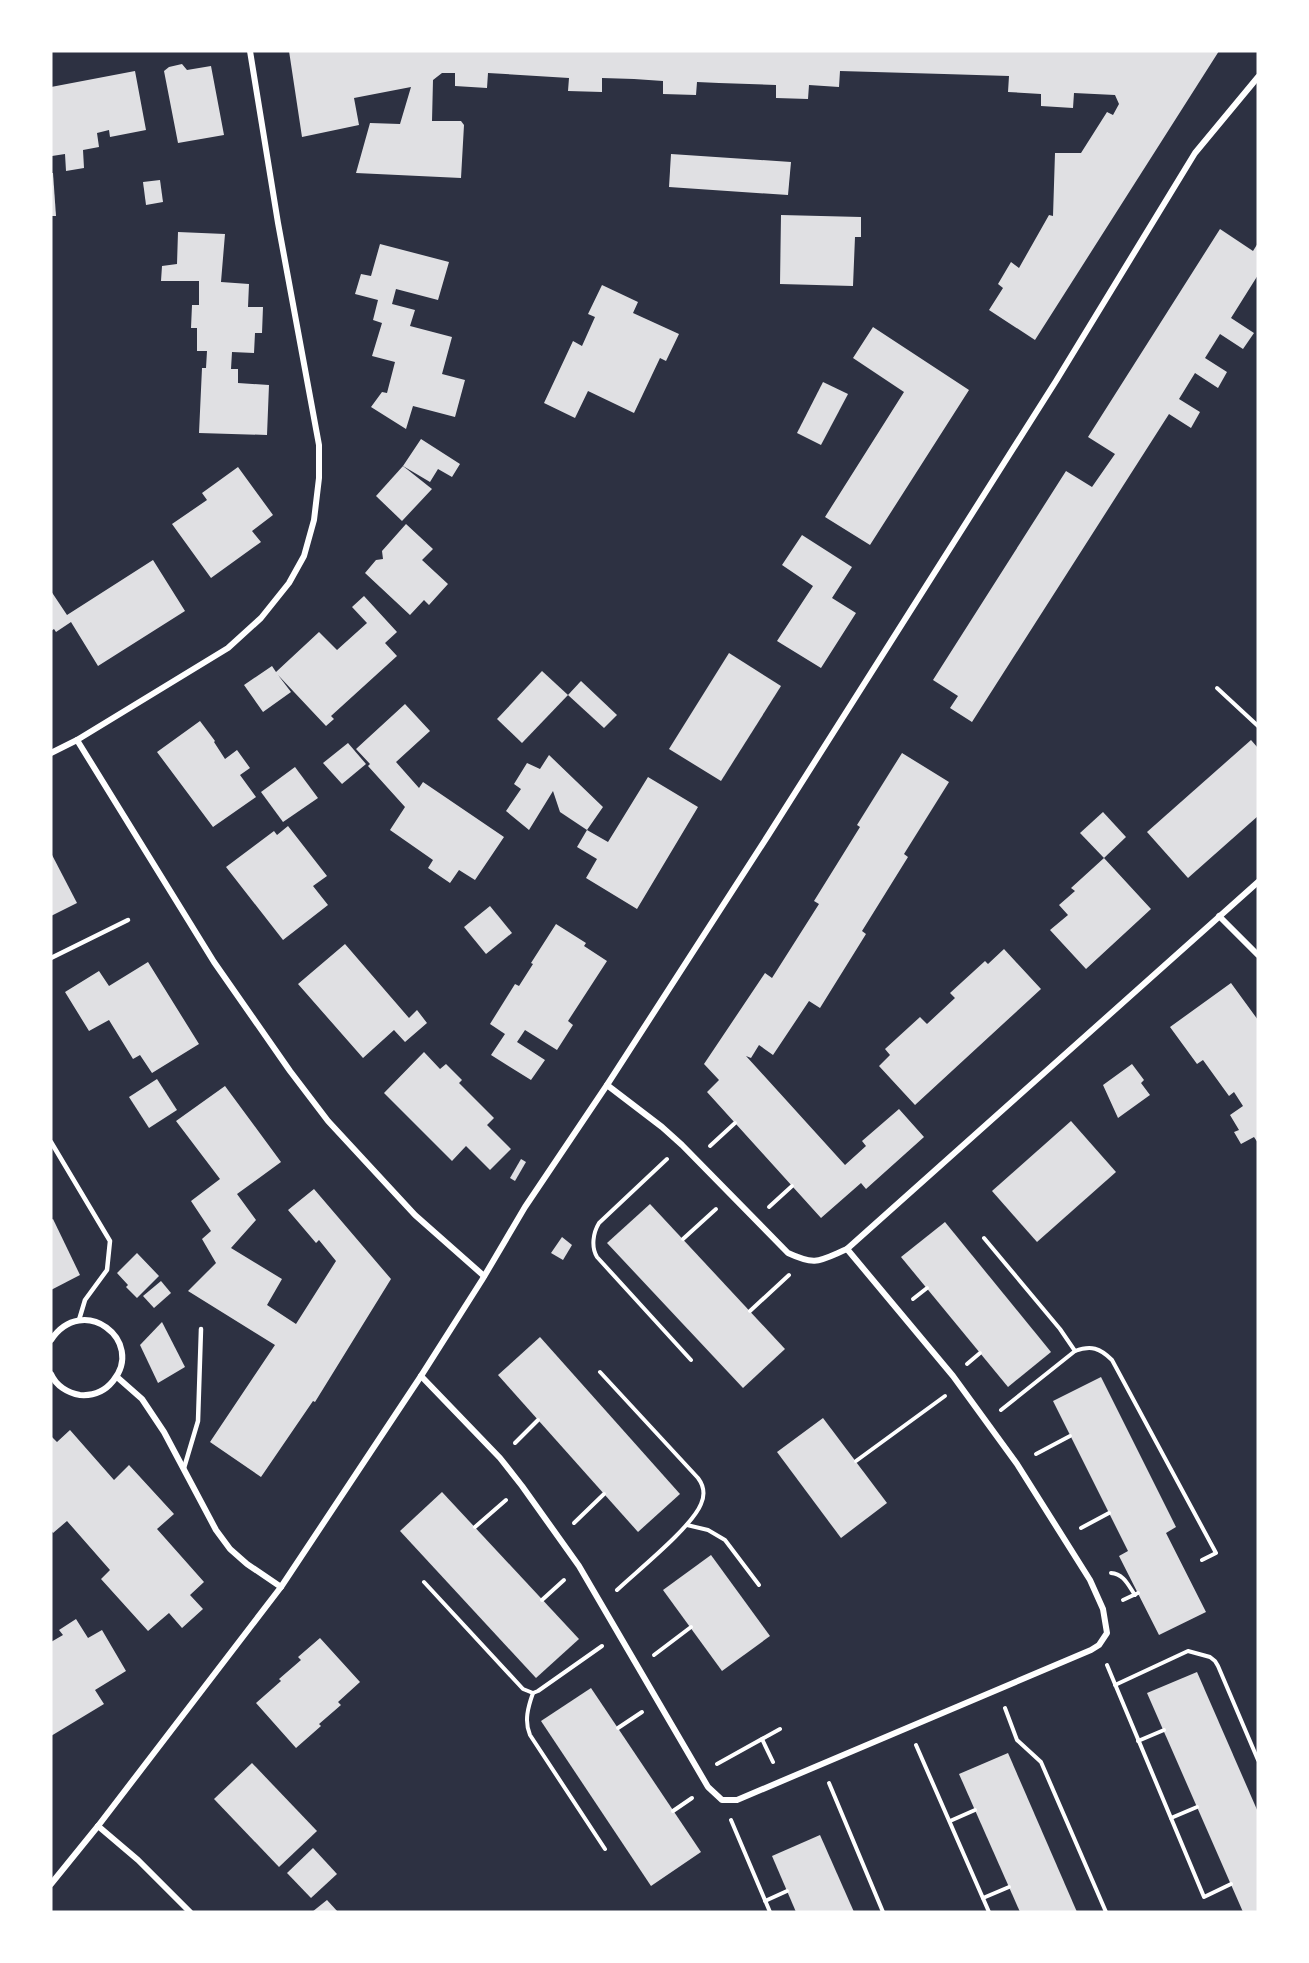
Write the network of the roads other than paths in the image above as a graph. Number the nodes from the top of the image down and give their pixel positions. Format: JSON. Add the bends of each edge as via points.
{"nodes":[{"id":1,"x":250,"y":51,"type":"edge"},
{"id":2,"x":1258,"y":77,"type":"edge"},
{"id":3,"x":77,"y":740,"type":"junction"},
{"id":4,"x":51,"y":753,"type":"edge"},
{"id":5,"x":1258,"y":882,"type":"edge"},
{"id":6,"x":1219,"y":916,"type":"junction"},
{"id":7,"x":128,"y":920,"type":"dead end"},
{"id":8,"x":1258,"y":956,"type":"edge"},
{"id":9,"x":51,"y":958,"type":"edge"},
{"id":10,"x":607,"y":1085,"type":"junction"},
{"id":11,"x":51,"y":1142,"type":"edge"},
{"id":12,"x":847,"y":1249,"type":"junction"},
{"id":13,"x":484,"y":1276,"type":"junction"},
{"id":14,"x":79,"y":1320,"type":"junction"},
{"id":15,"x":201,"y":1329,"type":"dead end"},
{"id":16,"x":51,"y":1340,"type":"edge"},
{"id":17,"x":51,"y":1374,"type":"edge"},
{"id":18,"x":421,"y":1376,"type":"junction"},
{"id":19,"x":117,"y":1377,"type":"junction"},
{"id":20,"x":183,"y":1469,"type":"junction"},
{"id":21,"x":281,"y":1587,"type":"junction"},
{"id":22,"x":98,"y":1826,"type":"junction"},
{"id":23,"x":51,"y":1884,"type":"edge"},
{"id":24,"x":190,"y":1912,"type":"edge"}],
"edges":[{"from":1,"to":3,"type":"street","via":[[319,445],[320,478],[314,520],[304,556],[289,583],[261,618],[228,648]]},
{"from":2,"to":10,"type":"street","via":[[1195,153],[1056,381]]},
{"from":3,"to":4,"type":"street"},
{"from":3,"to":13,"type":"street","via":[[214,962],[328,1121],[415,1215]]},
{"from":5,"to":6,"type":"street"},
{"from":6,"to":8,"type":"street"},
{"from":6,"to":12,"type":"street"},
{"from":7,"to":9,"type":"lane"},
{"from":10,"to":12,"type":"street","via":[[682,1145],[788,1253],[816,1262]]},
{"from":10,"to":13,"type":"street"},
{"from":11,"to":14,"type":"lane","via":[[110,1240],[107,1270],[85,1300]]},
{"from":12,"to":18,"type":"street","via":[[960,1385],[1017,1464],[1090,1580],[1103,1609],[1107,1633],[1091,1650],[737,1800],[722,1800],[708,1787],[579,1566],[500,1458]]},
{"from":13,"to":18,"type":"street"},
{"from":14,"to":16,"type":"street","via":[[67,1324]]},
{"from":14,"to":19,"type":"street","via":[[102,1324],[119,1342],[122,1366]]},
{"from":15,"to":20,"type":"lane","via":[[198,1420]]},
{"from":17,"to":19,"type":"street","via":[[62,1388],[86,1395],[109,1387]]},
{"from":18,"to":21,"type":"street"},
{"from":19,"to":20,"type":"street","via":[[142,1399]]},
{"from":20,"to":21,"type":"street","via":[[230,1549]]},
{"from":21,"to":22,"type":"street"},
{"from":22,"to":23,"type":"street"},
{"from":22,"to":24,"type":"street"}]}
